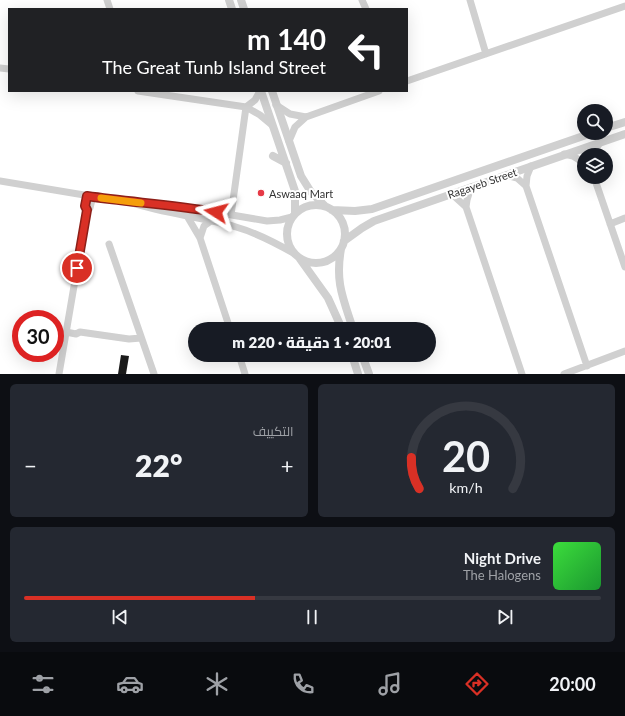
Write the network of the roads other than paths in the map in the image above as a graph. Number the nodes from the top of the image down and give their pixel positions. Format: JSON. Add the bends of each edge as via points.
{"nodes":[{"id":1,"x":470,"y":0,"type":"edge"},
{"id":2,"x":625,"y":6,"type":"edge"},
{"id":3,"x":488,"y":53,"type":"junction"},
{"id":4,"x":408,"y":82,"type":"edge"},
{"id":5,"x":145,"y":92,"type":"edge"},
{"id":6,"x":259,"y":92,"type":"edge"},
{"id":7,"x":260,"y":92,"type":"edge"},
{"id":8,"x":272,"y":92,"type":"edge"},
{"id":9,"x":376,"y":92,"type":"edge"},
{"id":10,"x":276,"y":105,"type":"junction"},
{"id":11,"x":246,"y":107,"type":"junction"},
{"id":12,"x":306,"y":116,"type":"junction"},
{"id":13,"x":625,"y":122,"type":"edge"},
{"id":14,"x":272,"y":125,"type":"junction"},
{"id":15,"x":613,"y":126,"type":"edge"},
{"id":16,"x":625,"y":134,"type":"edge"},
{"id":17,"x":577,"y":138,"type":"edge"},
{"id":18,"x":289,"y":141,"type":"junction"},
{"id":19,"x":600,"y":142,"type":"junction"},
{"id":20,"x":597,"y":148,"type":"edge"},
{"id":21,"x":564,"y":154,"type":"junction"},
{"id":22,"x":273,"y":156,"type":"dead end"},
{"id":23,"x":577,"y":159,"type":"edge"},
{"id":24,"x":286,"y":163,"type":"junction"},
{"id":25,"x":531,"y":166,"type":"junction"},
{"id":26,"x":506,"y":175,"type":"junction"},
{"id":27,"x":0,"y":181,"type":"edge"},
{"id":28,"x":596,"y":184,"type":"edge"},
{"id":29,"x":526,"y":186,"type":"junction"},
{"id":30,"x":471,"y":187,"type":"junction"},
{"id":31,"x":448,"y":195,"type":"junction"},
{"id":32,"x":90,"y":196,"type":"junction"},
{"id":33,"x":132,"y":203,"type":"junction"},
{"id":34,"x":466,"y":207,"type":"junction"},
{"id":35,"x":329,"y":208,"type":"junction"},
{"id":36,"x":231,"y":215,"type":"junction"},
{"id":37,"x":294,"y":215,"type":"junction"},
{"id":38,"x":187,"y":216,"type":"junction"},
{"id":39,"x":625,"y":218,"type":"edge"},
{"id":40,"x":211,"y":221,"type":"junction"},
{"id":41,"x":610,"y":224,"type":"junction"},
{"id":42,"x":200,"y":238,"type":"junction"},
{"id":43,"x":109,"y":244,"type":"dead end"},
{"id":44,"x":343,"y":244,"type":"junction"},
{"id":45,"x":296,"y":255,"type":"junction"},
{"id":46,"x":625,"y":267,"type":"edge"},
{"id":47,"x":228,"y":322,"type":"edge"},
{"id":48,"x":339,"y":322,"type":"edge"},
{"id":49,"x":351,"y":322,"type":"edge"},
{"id":50,"x":67,"y":330,"type":"junction"},
{"id":51,"x":141,"y":338,"type":"junction"},
{"id":52,"x":625,"y":351,"type":"edge"},
{"id":53,"x":242,"y":362,"type":"edge"},
{"id":54,"x":354,"y":362,"type":"edge"},
{"id":55,"x":365,"y":362,"type":"edge"},
{"id":56,"x":587,"y":366,"type":"junction"},
{"id":57,"x":59,"y":374,"type":"edge"},
{"id":58,"x":154,"y":374,"type":"edge"},
{"id":59,"x":246,"y":374,"type":"edge"},
{"id":60,"x":358,"y":374,"type":"edge"},
{"id":61,"x":369,"y":374,"type":"edge"},
{"id":62,"x":522,"y":374,"type":"edge"},
{"id":63,"x":564,"y":374,"type":"edge"}],
"edges":[{"from":1,"to":3,"type":"street"},
{"from":2,"to":3,"type":"street"},
{"from":3,"to":4,"type":"street"},
{"from":5,"to":11,"type":"street"},
{"from":6,"to":11,"type":"street","via":[[255,100]]},
{"from":7,"to":14,"type":"street"},
{"from":8,"to":10,"type":"street"},
{"from":9,"to":12,"type":"street"},
{"from":10,"to":12,"type":"street","via":[[290,114]]},
{"from":10,"to":18,"type":"street"},
{"from":11,"to":14,"type":"street"},
{"from":11,"to":36,"type":"street"},
{"from":12,"to":18,"type":"street","via":[[295,127]]},
{"from":13,"to":15,"type":"street"},
{"from":14,"to":24,"type":"street"},
{"from":16,"to":19,"type":"street","name":"Ragayeb Street"},
{"from":17,"to":35,"type":"street","name":"Ragayeb Street","via":[[372,209],[355,211]]},
{"from":18,"to":35,"type":"street","via":[[305,184]]},
{"from":19,"to":20,"type":"street"},
{"from":19,"to":21,"type":"street","name":"Ragayeb Street"},
{"from":21,"to":23,"type":"street"},
{"from":21,"to":25,"type":"street","name":"Ragayeb Street"},
{"from":22,"to":24,"type":"street"},
{"from":24,"to":37,"type":"street","via":[[295,191]]},
{"from":25,"to":26,"type":"street","name":"Ragayeb Street"},
{"from":25,"to":29,"type":"street"},
{"from":26,"to":29,"type":"street","via":[[517,178]]},
{"from":26,"to":30,"type":"street","name":"Ragayeb Street"},
{"from":27,"to":32,"type":"street"},
{"from":28,"to":41,"type":"street"},
{"from":29,"to":56,"type":"street"},
{"from":30,"to":31,"type":"street","name":"Ragayeb Street"},
{"from":30,"to":34,"type":"street"},
{"from":31,"to":34,"type":"street","via":[[455,197]]},
{"from":31,"to":44,"type":"street","name":"Ragayeb Street","via":[[374,221]]},
{"from":32,"to":33,"type":"street"},
{"from":32,"to":50,"type":"street","via":[[90,208],[87,210]]},
{"from":33,"to":36,"type":"street","via":[[163,204]]},
{"from":33,"to":38,"type":"street"},
{"from":34,"to":62,"type":"street"},
{"from":35,"to":37,"type":"street","via":[[312,205]]},
{"from":35,"to":44,"type":"street","via":[[342,221],[345,231]]},
{"from":36,"to":37,"type":"street","via":[[268,221]]},
{"from":37,"to":45,"type":"street","via":[[288,226],[287,236],[289,246]]},
{"from":38,"to":40,"type":"street"},
{"from":38,"to":42,"type":"street"},
{"from":39,"to":41,"type":"street"},
{"from":40,"to":42,"type":"street","via":[[204,226]]},
{"from":40,"to":45,"type":"street","via":[[257,234]]},
{"from":41,"to":46,"type":"street"},
{"from":42,"to":47,"type":"street"},
{"from":43,"to":51,"type":"street"},
{"from":44,"to":45,"type":"street","via":[[336,254],[323,262],[312,263]]},
{"from":44,"to":49,"type":"street","via":[[338,267],[339,286]]},
{"from":45,"to":48,"type":"street","via":[[325,292]]},
{"from":50,"to":51,"type":"street","via":[[76,334],[80,332],[128,339]]},
{"from":50,"to":57,"type":"street"},
{"from":51,"to":58,"type":"street"},
{"from":52,"to":56,"type":"street"},
{"from":53,"to":59,"type":"street"},
{"from":54,"to":60,"type":"street"},
{"from":55,"to":61,"type":"street"},
{"from":56,"to":63,"type":"street"}]}
